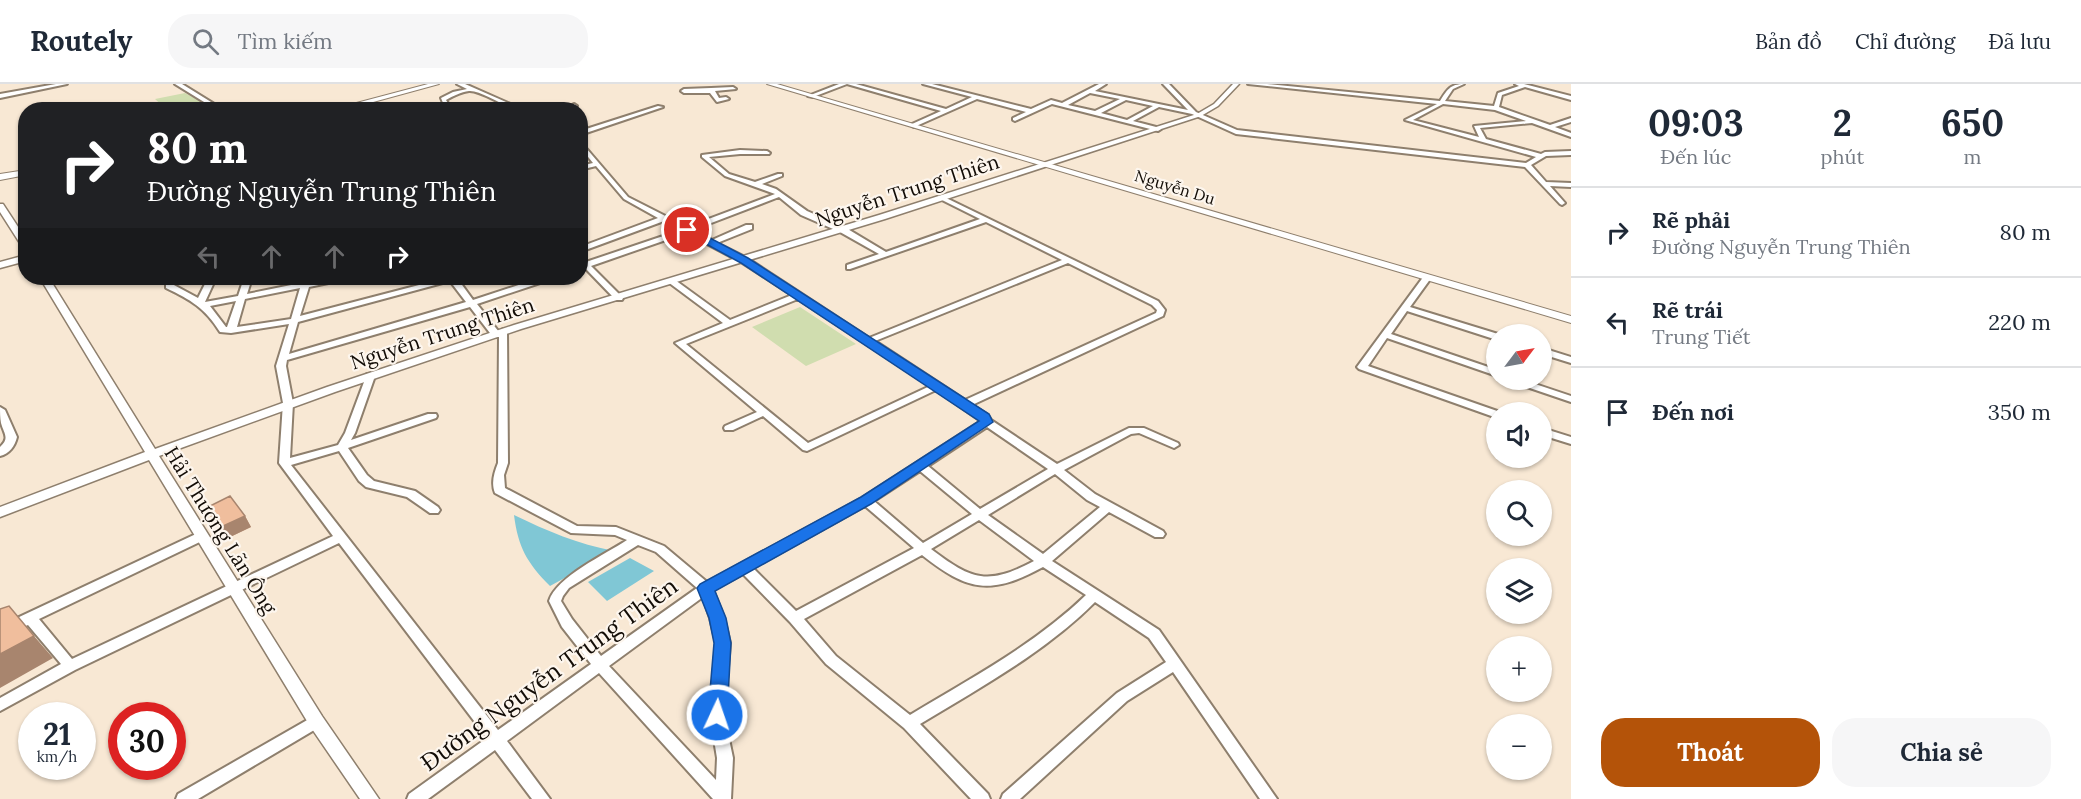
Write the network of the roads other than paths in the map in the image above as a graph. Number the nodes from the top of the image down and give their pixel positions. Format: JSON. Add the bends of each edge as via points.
{"nodes":[{"id":1,"x":25,"y":84,"type":"edge"},
{"id":2,"x":64,"y":84,"type":"edge"},
{"id":3,"x":178,"y":84,"type":"edge"},
{"id":4,"x":436,"y":84,"type":"edge"},
{"id":5,"x":460,"y":84,"type":"edge"},
{"id":6,"x":770,"y":84,"type":"edge"},
{"id":7,"x":844,"y":84,"type":"edge"},
{"id":8,"x":850,"y":84,"type":"edge"},
{"id":9,"x":926,"y":84,"type":"edge"},
{"id":10,"x":1103,"y":84,"type":"edge"},
{"id":11,"x":1166,"y":84,"type":"edge"},
{"id":12,"x":1236,"y":84,"type":"edge"},
{"id":13,"x":1251,"y":84,"type":"edge"},
{"id":14,"x":1461,"y":84,"type":"edge"},
{"id":15,"x":1521,"y":85,"type":"edge"},
{"id":16,"x":44,"y":88,"type":"junction"},
{"id":17,"x":472,"y":89,"type":"junction"},
{"id":18,"x":733,"y":89,"type":"dead end"},
{"id":19,"x":684,"y":91,"type":"dead end"},
{"id":20,"x":711,"y":91,"type":"junction"},
{"id":21,"x":1089,"y":91,"type":"junction"},
{"id":22,"x":0,"y":96,"type":"edge"},
{"id":23,"x":811,"y":96,"type":"junction"},
{"id":24,"x":975,"y":98,"type":"junction"},
{"id":25,"x":1153,"y":98,"type":"dead end"},
{"id":26,"x":1571,"y":98,"type":"edge"},
{"id":27,"x":726,"y":99,"type":"dead end"},
{"id":28,"x":1124,"y":99,"type":"junction"},
{"id":29,"x":208,"y":102,"type":"edge"},
{"id":30,"x":365,"y":102,"type":"edge"},
{"id":31,"x":445,"y":102,"type":"edge"},
{"id":32,"x":503,"y":102,"type":"edge"},
{"id":33,"x":1443,"y":102,"type":"junction"},
{"id":34,"x":1063,"y":105,"type":"junction"},
{"id":35,"x":1157,"y":106,"type":"junction"},
{"id":36,"x":660,"y":107,"type":"dead end"},
{"id":37,"x":1496,"y":108,"type":"junction"},
{"id":38,"x":947,"y":111,"type":"junction"},
{"id":39,"x":1030,"y":111,"type":"junction"},
{"id":40,"x":1096,"y":113,"type":"junction"},
{"id":41,"x":1197,"y":114,"type":"junction"},
{"id":42,"x":1015,"y":119,"type":"dead end"},
{"id":43,"x":1571,"y":120,"type":"edge"},
{"id":44,"x":1129,"y":121,"type":"junction"},
{"id":45,"x":1539,"y":122,"type":"junction"},
{"id":46,"x":914,"y":125,"type":"junction"},
{"id":47,"x":1552,"y":126,"type":"junction"},
{"id":48,"x":1158,"y":129,"type":"junction"},
{"id":49,"x":588,"y":130,"type":"edge"},
{"id":50,"x":1571,"y":135,"type":"edge"},
{"id":51,"x":1484,"y":141,"type":"junction"},
{"id":52,"x":588,"y":152,"type":"edge"},
{"id":53,"x":767,"y":153,"type":"dead end"},
{"id":54,"x":1556,"y":153,"type":"junction"},
{"id":55,"x":1571,"y":153,"type":"edge"},
{"id":56,"x":1541,"y":156,"type":"junction"},
{"id":57,"x":1571,"y":161,"type":"edge"},
{"id":58,"x":598,"y":164,"type":"junction"},
{"id":59,"x":1047,"y":164,"type":"junction"},
{"id":60,"x":1527,"y":165,"type":"junction"},
{"id":61,"x":588,"y":166,"type":"edge"},
{"id":62,"x":18,"y":174,"type":"edge"},
{"id":63,"x":780,"y":175,"type":"dead end"},
{"id":64,"x":0,"y":177,"type":"edge"},
{"id":65,"x":755,"y":184,"type":"junction"},
{"id":66,"x":1571,"y":185,"type":"edge"},
{"id":67,"x":1546,"y":187,"type":"junction"},
{"id":68,"x":1571,"y":192,"type":"edge"},
{"id":69,"x":781,"y":194,"type":"junction"},
{"id":70,"x":942,"y":198,"type":"junction"},
{"id":71,"x":1562,"y":203,"type":"dead end"},
{"id":72,"x":0,"y":206,"type":"edge"},
{"id":73,"x":664,"y":218,"type":"junction"},
{"id":74,"x":985,"y":220,"type":"junction"},
{"id":75,"x":749,"y":227,"type":"dead end"},
{"id":76,"x":687,"y":230,"type":"junction"},
{"id":77,"x":843,"y":230,"type":"junction"},
{"id":78,"x":18,"y":234,"type":"edge"},
{"id":79,"x":711,"y":243,"type":"junction"},
{"id":80,"x":588,"y":247,"type":"edge"},
{"id":81,"x":885,"y":255,"type":"junction"},
{"id":82,"x":18,"y":260,"type":"edge"},
{"id":83,"x":744,"y":260,"type":"junction"},
{"id":84,"x":1067,"y":261,"type":"junction"},
{"id":85,"x":588,"y":264,"type":"edge"},
{"id":86,"x":0,"y":265,"type":"edge"},
{"id":87,"x":850,"y":267,"type":"dead end"},
{"id":88,"x":588,"y":270,"type":"edge"},
{"id":89,"x":1427,"y":278,"type":"junction"},
{"id":90,"x":672,"y":282,"type":"junction"},
{"id":91,"x":48,"y":285,"type":"edge"},
{"id":92,"x":169,"y":285,"type":"dead end"},
{"id":93,"x":209,"y":285,"type":"edge"},
{"id":94,"x":246,"y":285,"type":"edge"},
{"id":95,"x":292,"y":285,"type":"edge"},
{"id":96,"x":305,"y":285,"type":"edge"},
{"id":97,"x":427,"y":285,"type":"edge"},
{"id":98,"x":459,"y":285,"type":"edge"},
{"id":99,"x":526,"y":285,"type":"edge"},
{"id":100,"x":242,"y":296,"type":"junction"},
{"id":101,"x":798,"y":296,"type":"junction"},
{"id":102,"x":619,"y":298,"type":"junction"},
{"id":103,"x":473,"y":303,"type":"junction"},
{"id":104,"x":202,"y":304,"type":"junction"},
{"id":105,"x":1405,"y":308,"type":"junction"},
{"id":106,"x":1571,"y":320,"type":"edge"},
{"id":107,"x":293,"y":321,"type":"junction"},
{"id":108,"x":729,"y":323,"type":"junction"},
{"id":109,"x":231,"y":330,"type":"junction"},
{"id":110,"x":500,"y":333,"type":"junction"},
{"id":111,"x":1386,"y":334,"type":"junction"},
{"id":112,"x":1486,"y":334,"type":"edge"},
{"id":113,"x":868,"y":341,"type":"junction"},
{"id":114,"x":1552,"y":354,"type":"edge"},
{"id":115,"x":284,"y":358,"type":"junction"},
{"id":116,"x":1571,"y":360,"type":"edge"},
{"id":117,"x":1486,"y":369,"type":"edge"},
{"id":118,"x":370,"y":376,"type":"junction"},
{"id":119,"x":937,"y":386,"type":"junction"},
{"id":120,"x":1544,"y":390,"type":"edge"},
{"id":121,"x":1571,"y":399,"type":"edge"},
{"id":122,"x":288,"y":403,"type":"junction"},
{"id":123,"x":965,"y":404,"type":"junction"},
{"id":124,"x":0,"y":410,"type":"edge"},
{"id":125,"x":1486,"y":411,"type":"edge"},
{"id":126,"x":762,"y":413,"type":"junction"},
{"id":127,"x":432,"y":416,"type":"dead end"},
{"id":128,"x":986,"y":421,"type":"junction"},
{"id":129,"x":729,"y":428,"type":"dead end"},
{"id":130,"x":1552,"y":434,"type":"edge"},
{"id":131,"x":1571,"y":441,"type":"edge"},
{"id":132,"x":1174,"y":446,"type":"dead end"},
{"id":133,"x":342,"y":447,"type":"junction"},
{"id":134,"x":0,"y":453,"type":"edge"},
{"id":135,"x":151,"y":453,"type":"junction"},
{"id":136,"x":284,"y":463,"type":"junction"},
{"id":137,"x":921,"y":466,"type":"junction"},
{"id":138,"x":1056,"y":469,"type":"junction"},
{"id":139,"x":866,"y":501,"type":"junction"},
{"id":140,"x":1108,"y":506,"type":"junction"},
{"id":141,"x":434,"y":510,"type":"dead end"},
{"id":142,"x":0,"y":512,"type":"edge"},
{"id":143,"x":980,"y":515,"type":"junction"},
{"id":144,"x":1159,"y":534,"type":"dead end"},
{"id":145,"x":202,"y":536,"type":"junction"},
{"id":146,"x":341,"y":537,"type":"junction"},
{"id":147,"x":638,"y":540,"type":"junction"},
{"id":148,"x":924,"y":548,"type":"junction"},
{"id":149,"x":1043,"y":561,"type":"junction"},
{"id":150,"x":744,"y":567,"type":"junction"},
{"id":151,"x":706,"y":588,"type":"junction"},
{"id":152,"x":234,"y":589,"type":"junction"},
{"id":153,"x":1094,"y":595,"type":"junction"},
{"id":154,"x":29,"y":617,"type":"junction"},
{"id":155,"x":795,"y":618,"type":"junction"},
{"id":156,"x":0,"y":632,"type":"edge"},
{"id":157,"x":599,"y":664,"type":"junction"},
{"id":158,"x":1175,"y":664,"type":"junction"},
{"id":159,"x":70,"y":666,"type":"junction"},
{"id":160,"x":0,"y":705,"type":"edge"},
{"id":161,"x":316,"y":721,"type":"junction"},
{"id":162,"x":909,"y":723,"type":"junction"},
{"id":163,"x":497,"y":740,"type":"junction"},
{"id":164,"x":722,"y":798,"type":"edge"},
{"id":165,"x":184,"y":799,"type":"edge"},
{"id":166,"x":370,"y":799,"type":"edge"},
{"id":167,"x":415,"y":799,"type":"edge"},
{"id":168,"x":542,"y":799,"type":"edge"},
{"id":169,"x":982,"y":799,"type":"edge"},
{"id":170,"x":1010,"y":799,"type":"edge"},
{"id":171,"x":1269,"y":799,"type":"edge"}],
"edges":[{"from":1,"to":16,"type":"street"},
{"from":2,"to":16,"type":"street"},
{"from":3,"to":29,"type":"street"},
{"from":4,"to":30,"type":"main road"},
{"from":5,"to":17,"type":"street"},
{"from":6,"to":23,"type":"main road","name":"Nguyễn Du"},
{"from":7,"to":23,"type":"street"},
{"from":8,"to":38,"type":"street"},
{"from":9,"to":24,"type":"street"},
{"from":10,"to":21,"type":"street"},
{"from":11,"to":41,"type":"street"},
{"from":12,"to":41,"type":"street","name":"Nguyễn Trung Thiên","via":[[1216,105]]},
{"from":13,"to":33,"type":"street","via":[[1365,90]]},
{"from":14,"to":33,"type":"street","via":[[1451,88]]},
{"from":15,"to":26,"type":"street"},
{"from":15,"to":37,"type":"street","via":[[1500,94]]},
{"from":16,"to":22,"type":"street"},
{"from":17,"to":31,"type":"street","via":[[455,93],[443,99]]},
{"from":17,"to":32,"type":"street"},
{"from":18,"to":20,"type":"street"},
{"from":19,"to":20,"type":"street"},
{"from":20,"to":27,"type":"street","via":[[717,100]]},
{"from":21,"to":28,"type":"street"},
{"from":21,"to":34,"type":"street"},
{"from":23,"to":46,"type":"main road","name":"Nguyễn Du"},
{"from":24,"to":38,"type":"street"},
{"from":24,"to":39,"type":"street"},
{"from":25,"to":35,"type":"street"},
{"from":28,"to":35,"type":"street"},
{"from":28,"to":40,"type":"street"},
{"from":33,"to":37,"type":"street"},
{"from":33,"to":51,"type":"street","via":[[1408,120]]},
{"from":34,"to":39,"type":"street","via":[[1051,102]]},
{"from":34,"to":40,"type":"street"},
{"from":35,"to":41,"type":"street"},
{"from":35,"to":44,"type":"street"},
{"from":36,"to":49,"type":"street"},
{"from":37,"to":45,"type":"street"},
{"from":38,"to":46,"type":"street"},
{"from":39,"to":42,"type":"street"},
{"from":40,"to":44,"type":"street"},
{"from":41,"to":48,"type":"street","name":"Nguyễn Trung Thiên"},
{"from":41,"to":60,"type":"street","via":[[1236,132]]},
{"from":43,"to":47,"type":"street"},
{"from":44,"to":48,"type":"street"},
{"from":45,"to":47,"type":"street"},
{"from":45,"to":51,"type":"street","via":[[1476,127]]},
{"from":46,"to":59,"type":"main road","name":"Nguyễn Du"},
{"from":47,"to":50,"type":"street"},
{"from":48,"to":59,"type":"street","name":"Nguyễn Trung Thiên"},
{"from":51,"to":56,"type":"street"},
{"from":52,"to":58,"type":"street"},
{"from":53,"to":65,"type":"street","via":[[704,156],[722,171]]},
{"from":54,"to":55,"type":"street"},
{"from":54,"to":56,"type":"street"},
{"from":54,"to":57,"type":"street"},
{"from":56,"to":60,"type":"street"},
{"from":58,"to":61,"type":"street"},
{"from":58,"to":73,"type":"street","via":[[626,198]]},
{"from":59,"to":70,"type":"street","name":"Nguyễn Trung Thiên"},
{"from":59,"to":89,"type":"main road","name":"Nguyễn Du"},
{"from":60,"to":67,"type":"street"},
{"from":62,"to":64,"type":"main road"},
{"from":63,"to":65,"type":"street"},
{"from":65,"to":69,"type":"street"},
{"from":66,"to":67,"type":"street"},
{"from":67,"to":68,"type":"street"},
{"from":67,"to":71,"type":"street"},
{"from":69,"to":76,"type":"street"},
{"from":69,"to":77,"type":"street","via":[[804,213]]},
{"from":70,"to":74,"type":"street"},
{"from":70,"to":77,"type":"street","name":"Nguyễn Trung Thiên"},
{"from":72,"to":78,"type":"street"},
{"from":73,"to":76,"type":"street"},
{"from":73,"to":80,"type":"street"},
{"from":74,"to":81,"type":"street"},
{"from":74,"to":84,"type":"street"},
{"from":75,"to":79,"type":"street"},
{"from":76,"to":79,"type":"street"},
{"from":76,"to":85,"type":"street"},
{"from":77,"to":81,"type":"street"},
{"from":77,"to":83,"type":"street","name":"Nguyễn Trung Thiên"},
{"from":79,"to":83,"type":"street"},
{"from":81,"to":87,"type":"street"},
{"from":82,"to":86,"type":"street"},
{"from":83,"to":90,"type":"street","name":"Nguyễn Trung Thiên"},
{"from":83,"to":101,"type":"street"},
{"from":84,"to":113,"type":"street"},
{"from":84,"to":123,"type":"street","via":[[1155,303],[1161,313]]},
{"from":88,"to":102,"type":"street"},
{"from":89,"to":105,"type":"street"},
{"from":89,"to":106,"type":"main road","name":"Nguyễn Du"},
{"from":90,"to":102,"type":"street","name":"Nguyễn Trung Thiên"},
{"from":90,"to":108,"type":"street"},
{"from":91,"to":135,"type":"street","name":"Hải Thượng Lãn Ông"},
{"from":92,"to":104,"type":"street"},
{"from":93,"to":104,"type":"street"},
{"from":94,"to":100,"type":"street"},
{"from":95,"to":100,"type":"street"},
{"from":96,"to":107,"type":"street"},
{"from":97,"to":107,"type":"street"},
{"from":98,"to":103,"type":"street"},
{"from":99,"to":103,"type":"street"},
{"from":100,"to":104,"type":"street"},
{"from":100,"to":109,"type":"street"},
{"from":101,"to":108,"type":"street"},
{"from":101,"to":113,"type":"street"},
{"from":102,"to":110,"type":"street","name":"Nguyễn Trung Thiên"},
{"from":103,"to":110,"type":"street"},
{"from":103,"to":115,"type":"street"},
{"from":104,"to":109,"type":"street","via":[[217,316],[224,330]]},
{"from":105,"to":111,"type":"street"},
{"from":105,"to":112,"type":"street"},
{"from":107,"to":109,"type":"street"},
{"from":107,"to":115,"type":"street"},
{"from":108,"to":126,"type":"street","via":[[680,343]]},
{"from":110,"to":118,"type":"street","name":"Nguyễn Trung Thiên"},
{"from":110,"to":147,"type":"street","via":[[503,463],[499,490],[575,530],[616,531]]},
{"from":111,"to":117,"type":"street"},
{"from":111,"to":125,"type":"street","via":[[1362,368]]},
{"from":113,"to":119,"type":"street"},
{"from":114,"to":116,"type":"street"},
{"from":115,"to":122,"type":"street","via":[[281,366]]},
{"from":118,"to":122,"type":"street","name":"Nguyễn Trung Thiên"},
{"from":118,"to":133,"type":"street"},
{"from":119,"to":123,"type":"street"},
{"from":119,"to":126,"type":"street","via":[[807,448]]},
{"from":120,"to":121,"type":"street"},
{"from":122,"to":135,"type":"street","name":"Nguyễn Trung Thiên"},
{"from":122,"to":136,"type":"street"},
{"from":123,"to":128,"type":"street"},
{"from":124,"to":134,"type":"street","via":[[12,437]]},
{"from":126,"to":129,"type":"street"},
{"from":127,"to":133,"type":"street"},
{"from":128,"to":137,"type":"street","name":"Đường Nguyễn Trung Thiên"},
{"from":128,"to":138,"type":"street"},
{"from":130,"to":131,"type":"street"},
{"from":132,"to":138,"type":"street","via":[[1134,429]]},
{"from":133,"to":136,"type":"street"},
{"from":133,"to":141,"type":"street","via":[[370,484],[411,494]]},
{"from":135,"to":142,"type":"street","name":"Nguyễn Trung Thiên"},
{"from":135,"to":145,"type":"street","name":"Hải Thượng Lãn Ông"},
{"from":136,"to":146,"type":"street"},
{"from":137,"to":139,"type":"street","name":"Đường Nguyễn Trung Thiên"},
{"from":137,"to":143,"type":"street"},
{"from":138,"to":140,"type":"street"},
{"from":138,"to":143,"type":"street"},
{"from":139,"to":148,"type":"street"},
{"from":139,"to":150,"type":"street","name":"Đường Nguyễn Trung Thiên"},
{"from":140,"to":144,"type":"street"},
{"from":140,"to":149,"type":"street"},
{"from":143,"to":148,"type":"street"},
{"from":143,"to":149,"type":"street"},
{"from":145,"to":152,"type":"street","name":"Hải Thượng Lãn Ông"},
{"from":145,"to":154,"type":"street"},
{"from":146,"to":152,"type":"street"},
{"from":146,"to":163,"type":"street"},
{"from":147,"to":151,"type":"street","via":[[660,549]]},
{"from":147,"to":157,"type":"street","via":[[565,585],[555,596],[567,623]]},
{"from":148,"to":149,"type":"street","via":[[961,577],[994,582],[1020,575]]},
{"from":148,"to":155,"type":"street"},
{"from":149,"to":153,"type":"street"},
{"from":150,"to":151,"type":"street","name":"Đường Nguyễn Trung Thiên"},
{"from":150,"to":155,"type":"street"},
{"from":151,"to":157,"type":"street","name":"Đường Nguyễn Trung Thiên"},
{"from":151,"to":164,"type":"street","via":[[723,643],[717,715],[725,758]]},
{"from":152,"to":159,"type":"street"},
{"from":152,"to":161,"type":"street","name":"Hải Thượng Lãn Ông"},
{"from":153,"to":158,"type":"street","via":[[1154,634]]},
{"from":153,"to":162,"type":"street","via":[[1030,649]]},
{"from":154,"to":156,"type":"street"},
{"from":154,"to":159,"type":"street"},
{"from":155,"to":162,"type":"street","via":[[831,660]]},
{"from":157,"to":163,"type":"street","name":"Đường Nguyễn Trung Thiên"},
{"from":157,"to":164,"type":"street"},
{"from":158,"to":170,"type":"street","via":[[1122,697]]},
{"from":158,"to":171,"type":"street"},
{"from":159,"to":160,"type":"street"},
{"from":161,"to":165,"type":"street"},
{"from":161,"to":166,"type":"street","name":"Hải Thượng Lãn Ông"},
{"from":162,"to":169,"type":"street"},
{"from":163,"to":167,"type":"street","name":"Đường Nguyễn Trung Thiên"},
{"from":163,"to":168,"type":"street"}]}
